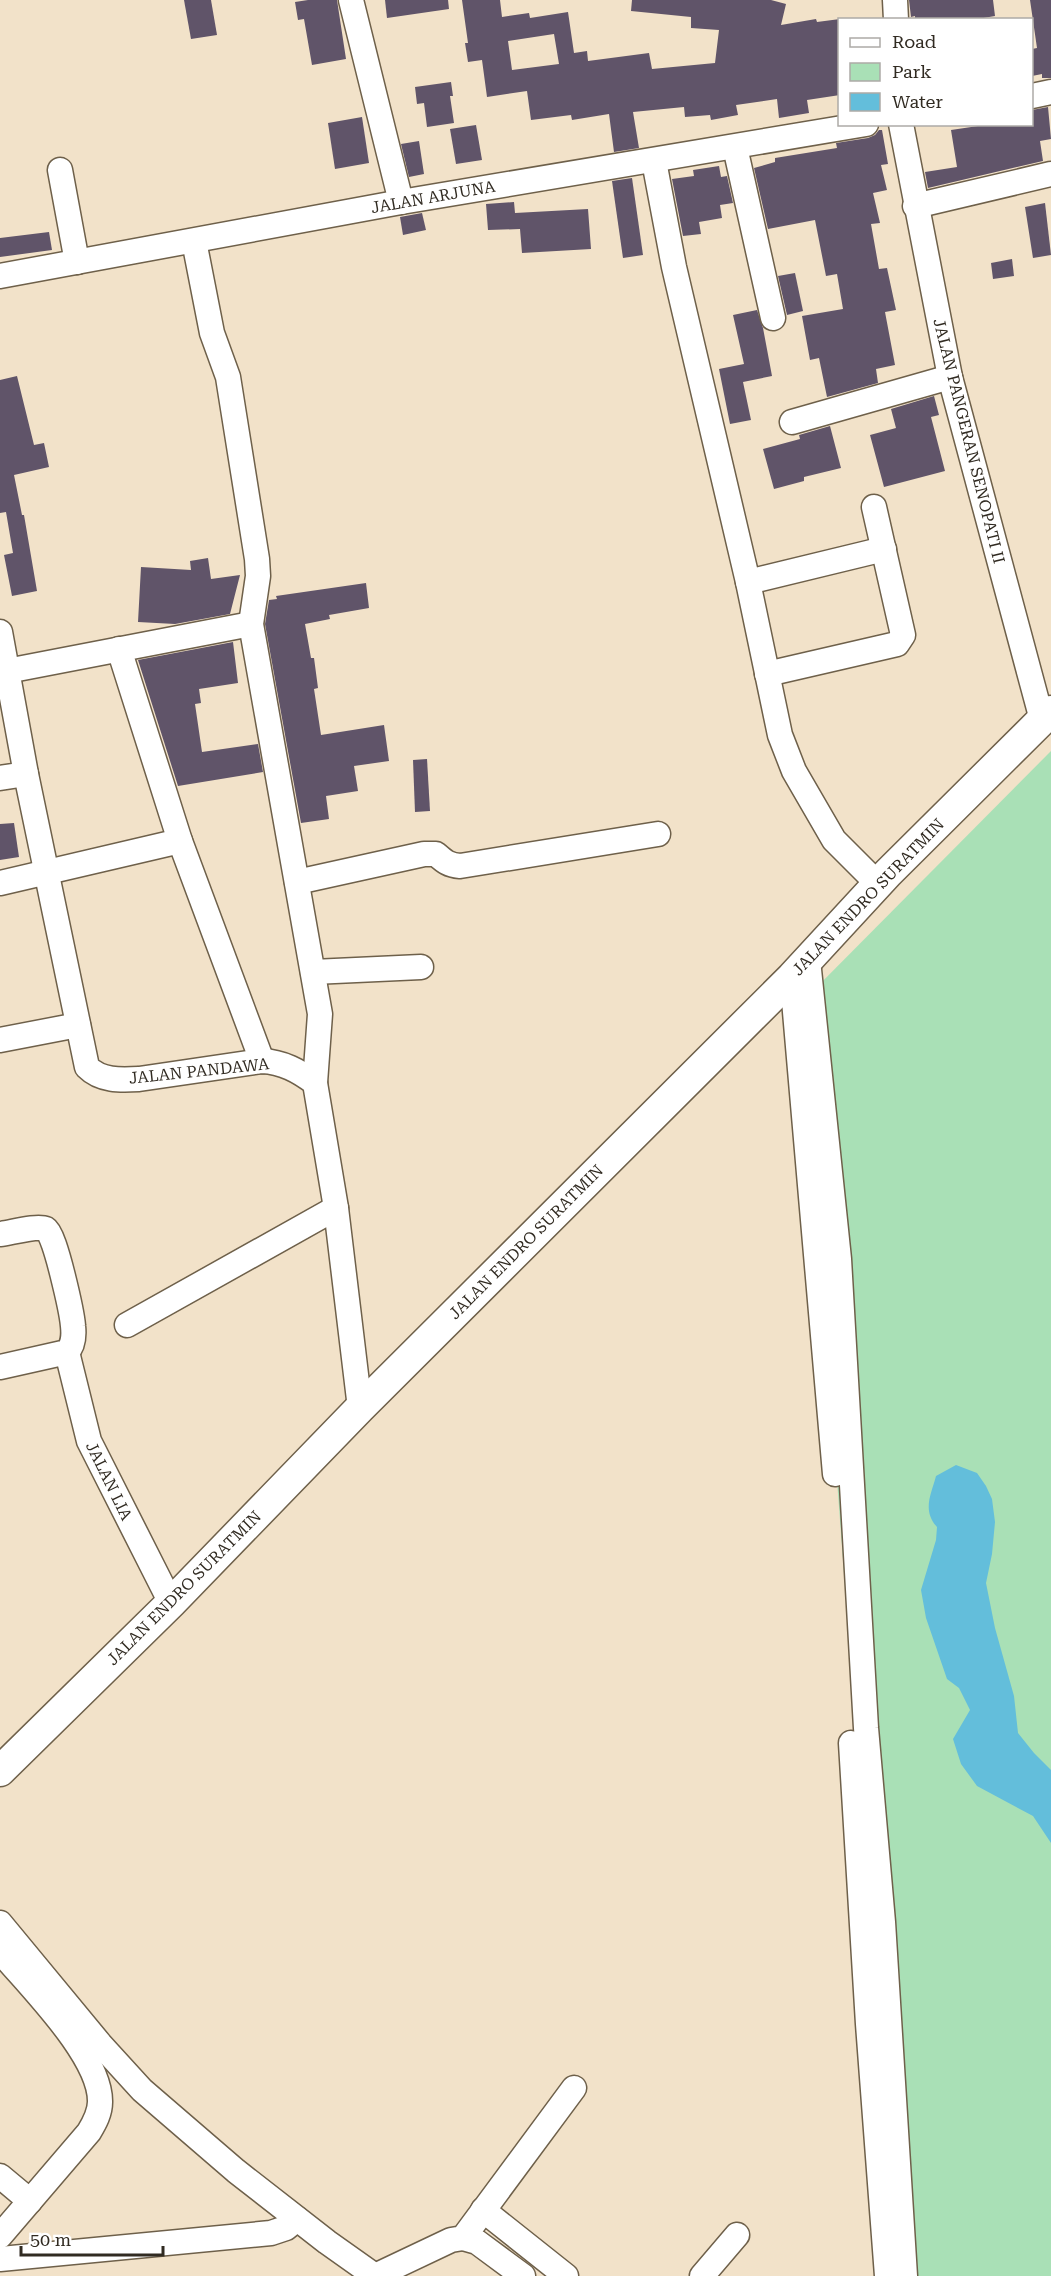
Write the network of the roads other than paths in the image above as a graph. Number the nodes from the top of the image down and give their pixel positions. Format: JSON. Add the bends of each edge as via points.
{"nodes":[{"id":1,"x":351,"y":0,"type":"edge"},
{"id":2,"x":895,"y":0,"type":"edge"},
{"id":3,"x":896,"y":18,"type":"edge"},
{"id":4,"x":1051,"y":92,"type":"edge"},
{"id":5,"x":1033,"y":96,"type":"edge"},
{"id":6,"x":855,"y":126,"type":"edge"},
{"id":7,"x":901,"y":126,"type":"edge"},
{"id":8,"x":735,"y":147,"type":"junction"},
{"id":9,"x":654,"y":161,"type":"junction"},
{"id":10,"x":60,"y":170,"type":"dead end"},
{"id":11,"x":1051,"y":174,"type":"edge"},
{"id":12,"x":401,"y":202,"type":"junction"},
{"id":13,"x":915,"y":206,"type":"junction"},
{"id":14,"x":194,"y":241,"type":"junction"},
{"id":15,"x":77,"y":262,"type":"junction"},
{"id":16,"x":0,"y":276,"type":"edge"},
{"id":17,"x":773,"y":318,"type":"dead end"},
{"id":18,"x":950,"y":377,"type":"junction"},
{"id":19,"x":792,"y":422,"type":"dead end"},
{"id":20,"x":874,"y":507,"type":"dead end"},
{"id":21,"x":884,"y":549,"type":"junction"},
{"id":22,"x":748,"y":582,"type":"junction"},
{"id":23,"x":251,"y":624,"type":"junction"},
{"id":24,"x":0,"y":632,"type":"edge"},
{"id":25,"x":119,"y":649,"type":"junction"},
{"id":26,"x":7,"y":671,"type":"junction"},
{"id":27,"x":767,"y":674,"type":"junction"},
{"id":28,"x":1046,"y":716,"type":"edge"},
{"id":29,"x":26,"y":774,"type":"junction"},
{"id":30,"x":0,"y":778,"type":"edge"},
{"id":31,"x":658,"y":834,"type":"dead end"},
{"id":32,"x":180,"y":841,"type":"junction"},
{"id":33,"x":47,"y":874,"type":"junction"},
{"id":34,"x":883,"y":878,"type":"junction"},
{"id":35,"x":297,"y":882,"type":"junction"},
{"id":36,"x":0,"y":883,"type":"edge"},
{"id":37,"x":422,"y":967,"type":"dead end"},
{"id":38,"x":800,"y":968,"type":"junction"},
{"id":39,"x":313,"y":972,"type":"junction"},
{"id":40,"x":78,"y":1025,"type":"junction"},
{"id":41,"x":0,"y":1040,"type":"edge"},
{"id":42,"x":262,"y":1061,"type":"junction"},
{"id":43,"x":315,"y":1083,"type":"junction"},
{"id":44,"x":336,"y":1209,"type":"junction"},
{"id":45,"x":0,"y":1234,"type":"edge"},
{"id":46,"x":127,"y":1325,"type":"dead end"},
{"id":47,"x":67,"y":1352,"type":"junction"},
{"id":48,"x":0,"y":1367,"type":"edge"},
{"id":49,"x":360,"y":1408,"type":"junction"},
{"id":50,"x":171,"y":1603,"type":"junction"},
{"id":51,"x":0,"y":1772,"type":"edge"},
{"id":52,"x":0,"y":1923,"type":"edge"},
{"id":53,"x":0,"y":1951,"type":"edge"},
{"id":54,"x":574,"y":2088,"type":"dead end"},
{"id":55,"x":0,"y":2176,"type":"edge"},
{"id":56,"x":30,"y":2201,"type":"junction"},
{"id":57,"x":483,"y":2210,"type":"junction"},
{"id":58,"x":297,"y":2219,"type":"junction"},
{"id":59,"x":737,"y":2235,"type":"dead end"},
{"id":60,"x":0,"y":2236,"type":"edge"},
{"id":61,"x":463,"y":2238,"type":"junction"},
{"id":62,"x":0,"y":2259,"type":"edge"},
{"id":63,"x":375,"y":2276,"type":"edge"},
{"id":64,"x":523,"y":2276,"type":"edge"},
{"id":65,"x":566,"y":2276,"type":"edge"},
{"id":66,"x":702,"y":2276,"type":"edge"},
{"id":67,"x":886,"y":2276,"type":"edge"},
{"id":68,"x":905,"y":2276,"type":"edge"}],
"edges":[{"from":1,"to":12,"type":"street"},
{"from":2,"to":3,"type":"street"},
{"from":4,"to":5,"type":"street"},
{"from":6,"to":8,"type":"street","name":"JALAN ARJUNA"},
{"from":7,"to":13,"type":"street","name":"JALAN PANGERAN SENOPATI II"},
{"from":8,"to":9,"type":"street","name":"JALAN ARJUNA"},
{"from":8,"to":17,"type":"street"},
{"from":9,"to":12,"type":"street","name":"JALAN ARJUNA"},
{"from":9,"to":22,"type":"street","via":[[674,267]]},
{"from":10,"to":15,"type":"street"},
{"from":11,"to":13,"type":"street"},
{"from":12,"to":14,"type":"street","name":"JALAN ARJUNA"},
{"from":13,"to":18,"type":"street","name":"JALAN PANGERAN SENOPATI II"},
{"from":14,"to":15,"type":"street","name":"JALAN ARJUNA"},
{"from":14,"to":23,"type":"street","via":[[212,333],[228,377],[255,548],[258,576]]},
{"from":15,"to":16,"type":"street","name":"JALAN ARJUNA"},
{"from":18,"to":19,"type":"street"},
{"from":18,"to":28,"type":"street","name":"JALAN PANGERAN SENOPATI II"},
{"from":20,"to":21,"type":"street"},
{"from":21,"to":22,"type":"street"},
{"from":21,"to":27,"type":"street","via":[[901,640]]},
{"from":22,"to":27,"type":"street"},
{"from":23,"to":25,"type":"street"},
{"from":23,"to":35,"type":"street"},
{"from":24,"to":26,"type":"street","name":"JALAN PANDAWA"},
{"from":25,"to":26,"type":"street"},
{"from":25,"to":32,"type":"street"},
{"from":26,"to":29,"type":"street","name":"JALAN PANDAWA"},
{"from":27,"to":34,"type":"street","via":[[780,735],[794,771],[820,814],[845,832]]},
{"from":28,"to":34,"type":"main road","name":"JALAN ENDRO SURATMIN"},
{"from":29,"to":30,"type":"street"},
{"from":29,"to":33,"type":"street","name":"JALAN PANDAWA"},
{"from":31,"to":35,"type":"street","via":[[460,866],[450,866],[436,854],[424,854]]},
{"from":32,"to":33,"type":"street"},
{"from":32,"to":42,"type":"street"},
{"from":33,"to":36,"type":"street"},
{"from":33,"to":40,"type":"street","name":"JALAN PANDAWA"},
{"from":34,"to":38,"type":"main road","name":"JALAN ENDRO SURATMIN"},
{"from":35,"to":39,"type":"street"},
{"from":37,"to":39,"type":"street"},
{"from":38,"to":49,"type":"main road","name":"JALAN ENDRO SURATMIN"},
{"from":38,"to":67,"type":"street"},
{"from":38,"to":68,"type":"street","via":[[839,1259],[866,1728],[883,1922]]},
{"from":39,"to":43,"type":"street","via":[[320,1014]]},
{"from":40,"to":41,"type":"street"},
{"from":40,"to":42,"type":"street","name":"JALAN PANDAWA","via":[[87,1066],[102,1077],[139,1079]]},
{"from":42,"to":43,"type":"street","name":"JALAN PANDAWA","via":[[288,1066]]},
{"from":43,"to":44,"type":"street"},
{"from":44,"to":46,"type":"street"},
{"from":44,"to":49,"type":"street"},
{"from":45,"to":47,"type":"street","name":"JALAN LIA","via":[[38,1228],[50,1234],[74,1327],[72,1347]]},
{"from":47,"to":48,"type":"street"},
{"from":47,"to":50,"type":"street","name":"JALAN LIA","via":[[89,1441]]},
{"from":49,"to":50,"type":"main road","name":"JALAN ENDRO SURATMIN"},
{"from":50,"to":51,"type":"main road","name":"JALAN ENDRO SURATMIN"},
{"from":52,"to":58,"type":"street","via":[[142,2090]]},
{"from":53,"to":56,"type":"street","via":[[80,2046],[92,2069],[100,2102],[93,2125]]},
{"from":54,"to":57,"type":"street"},
{"from":55,"to":56,"type":"street"},
{"from":56,"to":60,"type":"street"},
{"from":57,"to":61,"type":"street"},
{"from":57,"to":65,"type":"street"},
{"from":58,"to":62,"type":"street","via":[[271,2233]]},
{"from":58,"to":63,"type":"street"},
{"from":59,"to":66,"type":"street"},
{"from":61,"to":63,"type":"street"},
{"from":61,"to":64,"type":"street","via":[[477,2242]]}]}
